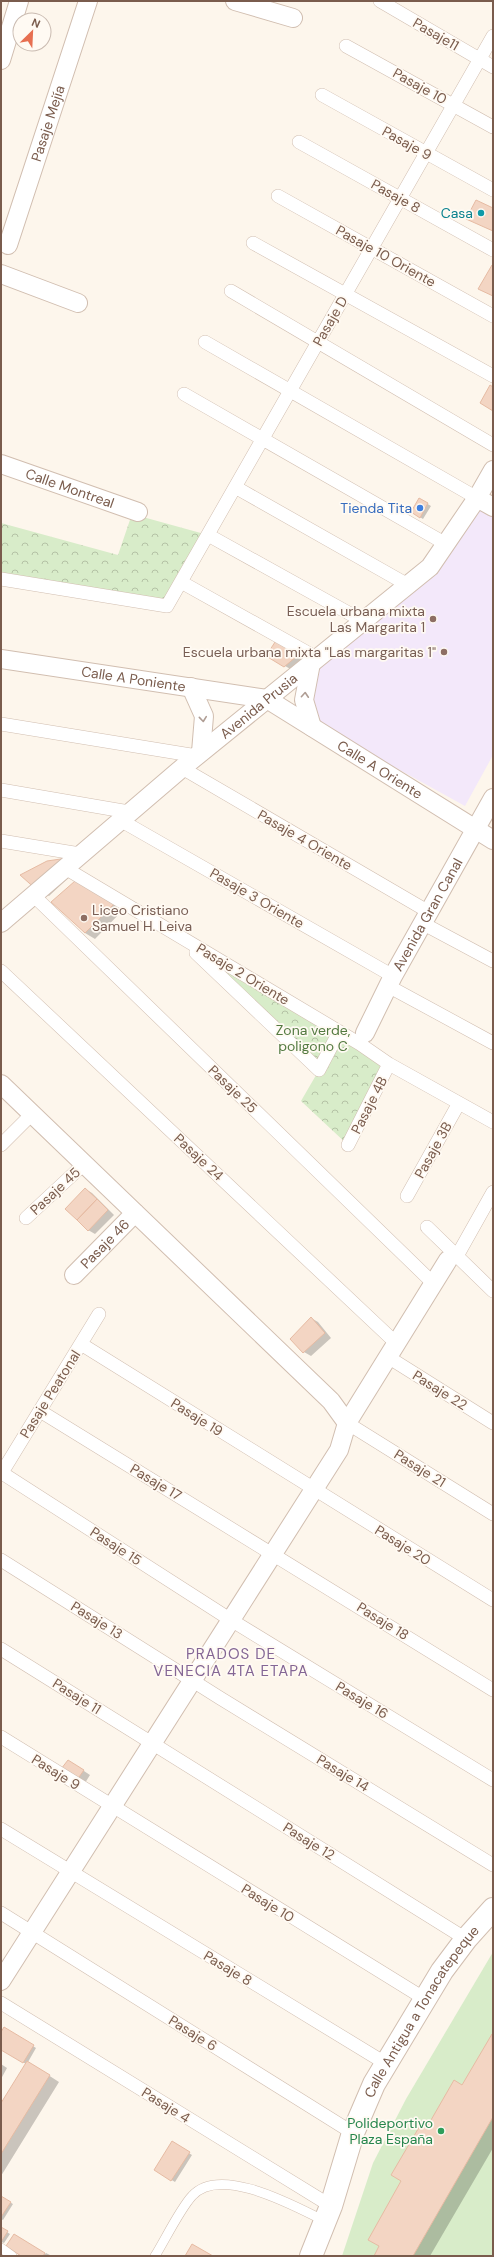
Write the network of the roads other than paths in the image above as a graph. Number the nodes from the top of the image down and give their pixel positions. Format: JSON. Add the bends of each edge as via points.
{"nodes":[{"id":1,"x":19,"y":1,"type":"edge"},
{"id":2,"x":88,"y":1,"type":"edge"},
{"id":3,"x":235,"y":1,"type":"edge"},
{"id":4,"x":380,"y":1,"type":"edge"},
{"id":5,"x":293,"y":18,"type":"dead end"},
{"id":6,"x":493,"y":36,"type":"edge"},
{"id":7,"x":346,"y":46,"type":"dead end"},
{"id":8,"x":480,"y":59,"type":"junction"},
{"id":9,"x":1,"y":60,"type":"edge"},
{"id":10,"x":493,"y":67,"type":"edge"},
{"id":11,"x":322,"y":95,"type":"dead end"},
{"id":12,"x":453,"y":105,"type":"junction"},
{"id":13,"x":493,"y":127,"type":"edge"},
{"id":14,"x":299,"y":142,"type":"dead end"},
{"id":15,"x":426,"y":153,"type":"junction"},
{"id":16,"x":493,"y":190,"type":"edge"},
{"id":17,"x":278,"y":196,"type":"dead end"},
{"id":18,"x":400,"y":198,"type":"junction"},
{"id":19,"x":253,"y":243,"type":"dead end"},
{"id":20,"x":5,"y":244,"type":"edge"},
{"id":21,"x":372,"y":248,"type":"junction"},
{"id":22,"x":493,"y":250,"type":"edge"},
{"id":23,"x":1,"y":272,"type":"edge"},
{"id":24,"x":231,"y":291,"type":"dead end"},
{"id":25,"x":346,"y":294,"type":"junction"},
{"id":26,"x":78,"y":303,"type":"dead end"},
{"id":27,"x":493,"y":316,"type":"edge"},
{"id":28,"x":205,"y":342,"type":"dead end"},
{"id":29,"x":318,"y":342,"type":"junction"},
{"id":30,"x":493,"y":376,"type":"edge"},
{"id":31,"x":290,"y":391,"type":"junction"},
{"id":32,"x":184,"y":394,"type":"dead end"},
{"id":33,"x":263,"y":439,"type":"junction"},
{"id":34,"x":493,"y":445,"type":"edge"},
{"id":35,"x":1,"y":464,"type":"edge"},
{"id":36,"x":493,"y":470,"type":"edge"},
{"id":37,"x":235,"y":487,"type":"junction"},
{"id":38,"x":477,"y":498,"type":"junction"},
{"id":39,"x":493,"y":507,"type":"edge"},
{"id":40,"x":138,"y":512,"type":"dead end"},
{"id":41,"x":208,"y":535,"type":"junction"},
{"id":42,"x":446,"y":544,"type":"junction"},
{"id":43,"x":1,"y":579,"type":"edge"},
{"id":44,"x":181,"y":582,"type":"junction"},
{"id":45,"x":408,"y":584,"type":"junction"},
{"id":46,"x":363,"y":621,"type":"junction"},
{"id":47,"x":1,"y":659,"type":"edge"},
{"id":48,"x":314,"y":661,"type":"junction"},
{"id":49,"x":191,"y":687,"type":"junction"},
{"id":50,"x":267,"y":699,"type":"junction"},
{"id":51,"x":1,"y":724,"type":"edge"},
{"id":52,"x":312,"y":727,"type":"junction"},
{"id":53,"x":199,"y":754,"type":"junction"},
{"id":54,"x":182,"y":768,"type":"junction"},
{"id":55,"x":1,"y":790,"type":"edge"},
{"id":56,"x":493,"y":798,"type":"edge"},
{"id":57,"x":124,"y":816,"type":"junction"},
{"id":58,"x":475,"y":830,"type":"junction"},
{"id":59,"x":493,"y":840,"type":"edge"},
{"id":60,"x":1,"y":841,"type":"edge"},
{"id":61,"x":80,"y":854,"type":"junction"},
{"id":62,"x":65,"y":868,"type":"junction"},
{"id":63,"x":33,"y":895,"type":"junction"},
{"id":64,"x":426,"y":917,"type":"junction"},
{"id":65,"x":1,"y":923,"type":"edge"},
{"id":66,"x":177,"y":935,"type":"junction"},
{"id":67,"x":493,"y":961,"type":"edge"},
{"id":68,"x":1,"y":971,"type":"edge"},
{"id":69,"x":391,"y":981,"type":"junction"},
{"id":70,"x":340,"y":1032,"type":"junction"},
{"id":71,"x":362,"y":1038,"type":"junction"},
{"id":72,"x":493,"y":1043,"type":"edge"},
{"id":73,"x":390,"y":1064,"type":"junction"},
{"id":74,"x":1,"y":1084,"type":"edge"},
{"id":75,"x":459,"y":1103,"type":"junction"},
{"id":76,"x":32,"y":1114,"type":"junction"},
{"id":77,"x":493,"y":1122,"type":"edge"},
{"id":78,"x":1,"y":1145,"type":"edge"},
{"id":79,"x":348,"y":1145,"type":"dead end"},
{"id":80,"x":84,"y":1164,"type":"junction"},
{"id":81,"x":493,"y":1192,"type":"edge"},
{"id":82,"x":407,"y":1196,"type":"dead end"},
{"id":83,"x":135,"y":1213,"type":"junction"},
{"id":84,"x":26,"y":1218,"type":"dead end"},
{"id":85,"x":427,"y":1227,"type":"dead end"},
{"id":86,"x":453,"y":1258,"type":"junction"},
{"id":87,"x":74,"y":1275,"type":"dead end"},
{"id":88,"x":434,"y":1283,"type":"junction"},
{"id":89,"x":493,"y":1291,"type":"edge"},
{"id":90,"x":99,"y":1314,"type":"dead end"},
{"id":91,"x":80,"y":1344,"type":"junction"},
{"id":92,"x":392,"y":1350,"type":"junction"},
{"id":93,"x":40,"y":1411,"type":"junction"},
{"id":94,"x":347,"y":1423,"type":"junction"},
{"id":95,"x":493,"y":1423,"type":"edge"},
{"id":96,"x":1,"y":1473,"type":"edge"},
{"id":97,"x":314,"y":1490,"type":"junction"},
{"id":98,"x":493,"y":1514,"type":"edge"},
{"id":99,"x":273,"y":1553,"type":"junction"},
{"id":100,"x":1,"y":1560,"type":"edge"},
{"id":101,"x":493,"y":1600,"type":"edge"},
{"id":102,"x":231,"y":1620,"type":"junction"},
{"id":103,"x":1,"y":1649,"type":"edge"},
{"id":104,"x":192,"y":1680,"type":"junction"},
{"id":105,"x":493,"y":1690,"type":"edge"},
{"id":106,"x":1,"y":1737,"type":"edge"},
{"id":107,"x":152,"y":1744,"type":"junction"},
{"id":108,"x":493,"y":1780,"type":"edge"},
{"id":109,"x":112,"y":1806,"type":"junction"},
{"id":110,"x":1,"y":1829,"type":"edge"},
{"id":111,"x":493,"y":1865,"type":"edge"},
{"id":112,"x":70,"y":1872,"type":"junction"},
{"id":113,"x":493,"y":1909,"type":"edge"},
{"id":114,"x":1,"y":1913,"type":"edge"},
{"id":115,"x":32,"y":1933,"type":"junction"},
{"id":116,"x":466,"y":1939,"type":"junction"},
{"id":117,"x":1,"y":1981,"type":"edge"},
{"id":118,"x":425,"y":1999,"type":"junction"},
{"id":119,"x":1,"y":2003,"type":"edge"},
{"id":120,"x":385,"y":2063,"type":"junction"},
{"id":121,"x":353,"y":2133,"type":"junction"},
{"id":122,"x":328,"y":2214,"type":"junction"},
{"id":123,"x":1,"y":2248,"type":"edge"},
{"id":124,"x":12,"y":2256,"type":"edge"},
{"id":125,"x":155,"y":2256,"type":"edge"},
{"id":126,"x":311,"y":2256,"type":"edge"}],
"edges":[{"from":1,"to":9,"type":"street"},
{"from":2,"to":20,"type":"street","name":"Pasaje Mejía"},
{"from":3,"to":5,"type":"street"},
{"from":4,"to":8,"type":"street","name":"Pasaje11"},
{"from":6,"to":8,"type":"street","name":"Pasaje D"},
{"from":7,"to":12,"type":"street","name":"Pasaje 10"},
{"from":8,"to":10,"type":"street","name":"Pasaje11"},
{"from":8,"to":12,"type":"street","name":"Pasaje D"},
{"from":11,"to":15,"type":"street","name":"Pasaje 9"},
{"from":12,"to":13,"type":"street","name":"Pasaje 10"},
{"from":12,"to":15,"type":"street","name":"Pasaje D"},
{"from":14,"to":18,"type":"street","name":"Pasaje 8"},
{"from":15,"to":16,"type":"street","name":"Pasaje 9"},
{"from":15,"to":18,"type":"street","name":"Pasaje D"},
{"from":17,"to":21,"type":"street","name":"Pasaje 10 Oriente"},
{"from":18,"to":21,"type":"street","name":"Pasaje D"},
{"from":18,"to":22,"type":"street","name":"Pasaje 8"},
{"from":19,"to":25,"type":"street"},
{"from":20,"to":23,"type":"street","name":"Pasaje Mejía"},
{"from":21,"to":25,"type":"street","name":"Pasaje D"},
{"from":21,"to":27,"type":"street","name":"Pasaje 10 Oriente"},
{"from":23,"to":26,"type":"street"},
{"from":24,"to":29,"type":"street"},
{"from":25,"to":29,"type":"street","name":"Pasaje D"},
{"from":25,"to":30,"type":"street"},
{"from":28,"to":31,"type":"street"},
{"from":29,"to":31,"type":"street","name":"Pasaje D"},
{"from":29,"to":34,"type":"street"},
{"from":31,"to":33,"type":"street","name":"Pasaje D"},
{"from":31,"to":38,"type":"street"},
{"from":32,"to":33,"type":"street"},
{"from":33,"to":37,"type":"street","name":"Pasaje D"},
{"from":33,"to":42,"type":"street"},
{"from":35,"to":40,"type":"street","name":"Calle Montreal"},
{"from":36,"to":38,"type":"street","name":"Avenida Prusia"},
{"from":37,"to":41,"type":"street","name":"Pasaje D"},
{"from":37,"to":45,"type":"street"},
{"from":38,"to":39,"type":"street"},
{"from":38,"to":42,"type":"street","name":"Avenida Prusia"},
{"from":41,"to":44,"type":"street","name":"Pasaje D"},
{"from":41,"to":46,"type":"street"},
{"from":42,"to":45,"type":"street","name":"Avenida Prusia","via":[[430,567]]},
{"from":43,"to":44,"type":"street","name":"Pasaje D","via":[[167,606]]},
{"from":44,"to":48,"type":"street"},
{"from":45,"to":46,"type":"street","name":"Avenida Prusia"},
{"from":46,"to":48,"type":"street","name":"Avenida Prusia"},
{"from":47,"to":49,"type":"street","name":"Calle A Poniente"},
{"from":48,"to":50,"type":"street","name":"Avenida Prusia"},
{"from":52,"to":48,"type":"street","one_way":true,"via":[[304,700]]},
{"from":49,"to":50,"type":"street","name":"Calle A Poniente"},
{"from":49,"to":53,"type":"street","one_way":true,"via":[[204,716]]},
{"from":50,"to":52,"type":"street","name":"Calle A Oriente"},
{"from":50,"to":53,"type":"street","name":"Avenida Prusia"},
{"from":51,"to":53,"type":"street"},
{"from":52,"to":58,"type":"street","name":"Calle A Oriente"},
{"from":53,"to":54,"type":"street","name":"Avenida Prusia"},
{"from":54,"to":57,"type":"street","name":"Avenida Prusia"},
{"from":54,"to":64,"type":"street","name":"Pasaje 4 Oriente"},
{"from":55,"to":57,"type":"street","name":"Pasaje 3 Oriente"},
{"from":56,"to":58,"type":"street","name":"Avenida Gran Canal"},
{"from":57,"to":61,"type":"street","name":"Avenida Prusia"},
{"from":57,"to":69,"type":"street","name":"Pasaje 3 Oriente"},
{"from":58,"to":59,"type":"street","name":"Calle A Oriente"},
{"from":58,"to":64,"type":"street","name":"Avenida Gran Canal"},
{"from":60,"to":61,"type":"street"},
{"from":61,"to":62,"type":"street","name":"Avenida Prusia"},
{"from":62,"to":63,"type":"street","name":"Avenida Prusia"},
{"from":62,"to":66,"type":"street","name":"Pasaje 2 Oriente"},
{"from":63,"to":65,"type":"street","name":"Avenida Prusia"},
{"from":63,"to":88,"type":"street","name":"Pasaje 25"},
{"from":64,"to":67,"type":"street","name":"Pasaje 4 Oriente"},
{"from":64,"to":69,"type":"street","name":"Avenida Gran Canal"},
{"from":66,"to":70,"type":"street","name":"Pasaje 2 Oriente"},
{"from":66,"to":70,"type":"street","via":[[319,1070]]},
{"from":68,"to":92,"type":"street","name":"Pasaje 24"},
{"from":69,"to":71,"type":"street","name":"Avenida Gran Canal"},
{"from":69,"to":72,"type":"street","name":"Pasaje 3 Oriente"},
{"from":70,"to":71,"type":"street","name":"Pasaje 2 Oriente"},
{"from":71,"to":73,"type":"street","name":"Pasaje 2 Oriente"},
{"from":73,"to":75,"type":"street","name":"Pasaje 2 Oriente"},
{"from":73,"to":79,"type":"street","name":"Pasaje 4B"},
{"from":74,"to":76,"type":"street"},
{"from":75,"to":77,"type":"street","name":"Pasaje 2 Oriente"},
{"from":75,"to":82,"type":"street","name":"Pasaje 3B"},
{"from":76,"to":78,"type":"street"},
{"from":76,"to":80,"type":"street"},
{"from":80,"to":83,"type":"street"},
{"from":80,"to":84,"type":"street","name":"Pasaje 45"},
{"from":81,"to":86,"type":"street"},
{"from":83,"to":87,"type":"street","name":"Pasaje 46"},
{"from":83,"to":94,"type":"street","via":[[331,1401]]},
{"from":85,"to":86,"type":"street"},
{"from":86,"to":88,"type":"street"},
{"from":86,"to":89,"type":"street"},
{"from":88,"to":92,"type":"street"},
{"from":90,"to":91,"type":"street","name":"Pasaje Peatonal"},
{"from":91,"to":93,"type":"street","name":"Pasaje Peatonal"},
{"from":91,"to":97,"type":"street","name":"Pasaje 19"},
{"from":92,"to":94,"type":"street"},
{"from":92,"to":95,"type":"street","name":"Pasaje 22"},
{"from":93,"to":96,"type":"street","name":"Pasaje Peatonal"},
{"from":93,"to":99,"type":"street","name":"Pasaje 17"},
{"from":94,"to":97,"type":"street","via":[[339,1450]]},
{"from":94,"to":98,"type":"street","name":"Pasaje 21"},
{"from":96,"to":102,"type":"street","name":"Pasaje 15"},
{"from":97,"to":99,"type":"street"},
{"from":97,"to":101,"type":"street","name":"Pasaje 20"},
{"from":99,"to":102,"type":"street"},
{"from":99,"to":105,"type":"street","name":"Pasaje 18"},
{"from":100,"to":104,"type":"street","name":"Pasaje 13"},
{"from":102,"to":104,"type":"street"},
{"from":102,"to":108,"type":"street","name":"Pasaje 16"},
{"from":103,"to":107,"type":"street","name":"Pasaje 11"},
{"from":104,"to":107,"type":"street"},
{"from":104,"to":111,"type":"street","name":"Pasaje 14"},
{"from":106,"to":109,"type":"street","name":"Pasaje 9"},
{"from":107,"to":109,"type":"street"},
{"from":107,"to":116,"type":"street","name":"Pasaje 12"},
{"from":109,"to":112,"type":"street"},
{"from":109,"to":118,"type":"street","name":"Pasaje 10"},
{"from":110,"to":112,"type":"street","name":"Pasaje 8"},
{"from":112,"to":115,"type":"street"},
{"from":112,"to":120,"type":"street","name":"Pasaje 8"},
{"from":113,"to":116,"type":"street","name":"Calle Antigua a Tonacatepeque"},
{"from":114,"to":115,"type":"street","name":"Pasaje 6"},
{"from":115,"to":117,"type":"street"},
{"from":115,"to":121,"type":"street","name":"Pasaje 6"},
{"from":116,"to":118,"type":"street","name":"Calle Antigua a Tonacatepeque"},
{"from":118,"to":120,"type":"street","name":"Calle Antigua a Tonacatepeque"},
{"from":119,"to":122,"type":"street","name":"Pasaje 4"},
{"from":120,"to":121,"type":"street","name":"Calle Antigua a Tonacatepeque"},
{"from":121,"to":122,"type":"street","name":"Calle Antigua a Tonacatepeque"},
{"from":122,"to":125,"type":"lane","via":[[250,2187],[207,2187],[192,2195]]},
{"from":122,"to":126,"type":"street","name":"Calle Antigua a Tonacatepeque"},
{"from":123,"to":124,"type":"lane"}]}
